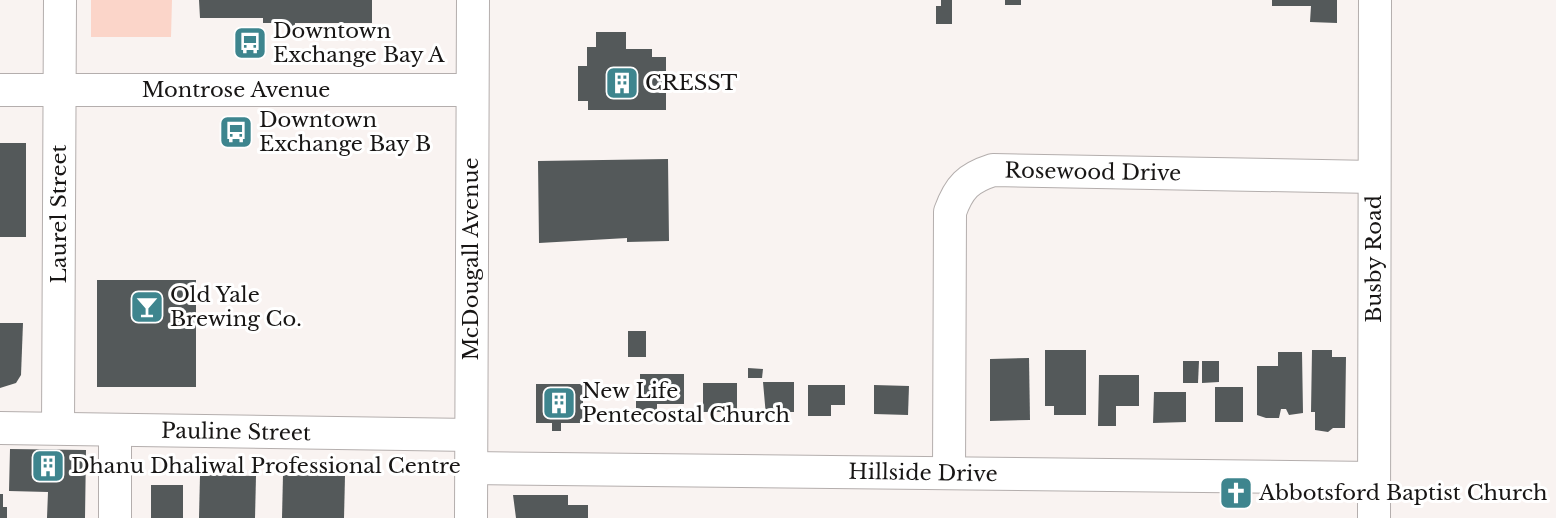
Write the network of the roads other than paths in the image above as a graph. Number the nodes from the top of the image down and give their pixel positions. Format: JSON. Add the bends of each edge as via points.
{"nodes":[{"id":1,"x":60,"y":0,"type":"edge"},
{"id":2,"x":473,"y":0,"type":"edge"},
{"id":3,"x":1375,"y":0,"type":"edge"},
{"id":4,"x":0,"y":90,"type":"edge"},
{"id":5,"x":59,"y":90,"type":"junction"},
{"id":6,"x":471,"y":90,"type":"junction"},
{"id":7,"x":1374,"y":177,"type":"junction"},
{"id":8,"x":0,"y":428,"type":"edge"},
{"id":9,"x":58,"y":428,"type":"junction"},
{"id":10,"x":115,"y":430,"type":"junction"},
{"id":11,"x":471,"y":435,"type":"junction"},
{"id":12,"x":471,"y":468,"type":"junction"},
{"id":13,"x":949,"y":473,"type":"junction"},
{"id":14,"x":1374,"y":478,"type":"junction"},
{"id":15,"x":115,"y":518,"type":"edge"},
{"id":16,"x":471,"y":518,"type":"edge"},
{"id":17,"x":1374,"y":518,"type":"edge"}],
"edges":[{"from":1,"to":5,"type":"street","name":"Laurel Street"},
{"from":2,"to":6,"type":"street","name":"McDougall Avenue"},
{"from":3,"to":7,"type":"street","name":"Busby Road"},
{"from":4,"to":5,"type":"street","name":"Montrose Avenue"},
{"from":5,"to":6,"type":"street","name":"Montrose Avenue"},
{"from":5,"to":9,"type":"street","name":"Laurel Street"},
{"from":6,"to":11,"type":"street","name":"McDougall Avenue"},
{"from":7,"to":13,"type":"street","name":"Rosewood Drive","via":[[993,170],[972,177],[957,190],[950,212]]},
{"from":7,"to":14,"type":"street","name":"Busby Road"},
{"from":8,"to":9,"type":"street","name":"Pauline Street"},
{"from":9,"to":10,"type":"street","name":"Pauline Street"},
{"from":10,"to":11,"type":"street","name":"Pauline Street"},
{"from":10,"to":15,"type":"street"},
{"from":11,"to":12,"type":"street","name":"McDougall Avenue"},
{"from":12,"to":13,"type":"street","name":"Hillside Drive"},
{"from":12,"to":16,"type":"street","name":"McDougall Avenue"},
{"from":13,"to":14,"type":"street","name":"Hillside Drive"},
{"from":14,"to":17,"type":"street","name":"Busby Road"}]}
